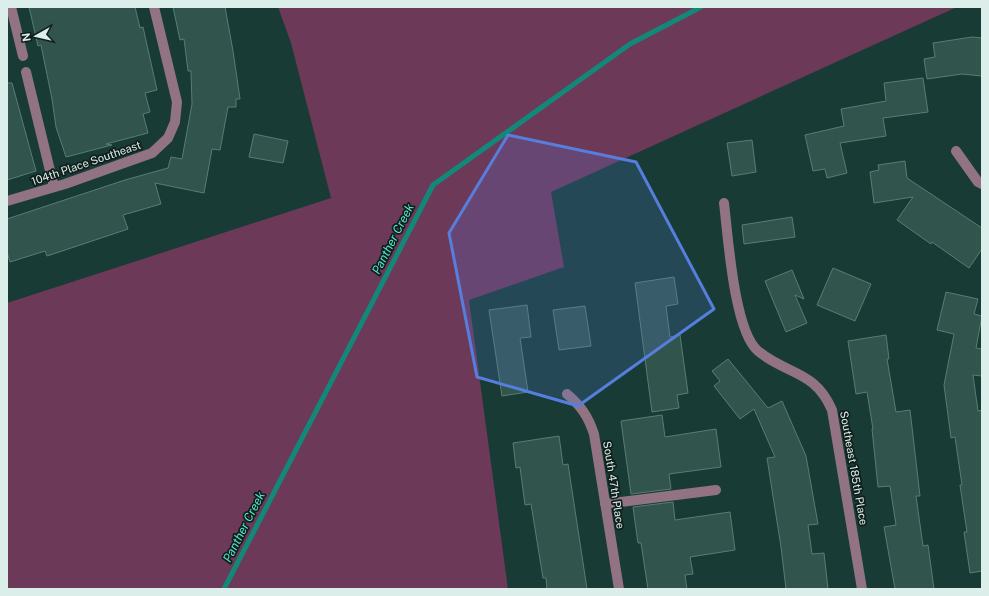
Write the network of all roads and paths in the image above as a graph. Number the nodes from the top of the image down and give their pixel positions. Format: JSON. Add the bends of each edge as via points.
{"nodes":[{"id":1,"x":11,"y":7,"type":"edge"},
{"id":2,"x":154,"y":7,"type":"edge"},
{"id":3,"x":23,"y":56,"type":"dead end"},
{"id":4,"x":26,"y":72,"type":"dead end"},
{"id":5,"x":956,"y":152,"type":"dead end"},
{"id":6,"x":982,"y":184,"type":"edge"},
{"id":7,"x":54,"y":187,"type":"junction"},
{"id":8,"x":7,"y":201,"type":"edge"},
{"id":9,"x":724,"y":203,"type":"dead end"},
{"id":10,"x":567,"y":394,"type":"dead end"},
{"id":11,"x":716,"y":490,"type":"dead end"},
{"id":12,"x":605,"y":504,"type":"junction"},
{"id":13,"x":619,"y":589,"type":"edge"},
{"id":14,"x":862,"y":589,"type":"edge"}],
"edges":[{"from":1,"to":3,"type":"street"},
{"from":2,"to":7,"type":"street","name":"104th Place Southeast","via":[[177,102],[175,122],[168,138],[152,154]]},
{"from":4,"to":7,"type":"street"},
{"from":5,"to":6,"type":"street"},
{"from":7,"to":8,"type":"street","name":"104th Place Southeast"},
{"from":9,"to":14,"type":"street","name":"Southeast 185th Place","via":[[739,311],[746,333],[756,350],[812,381],[826,396],[832,410]]},
{"from":10,"to":12,"type":"street","name":"South 47th Place","via":[[588,417],[594,434]]},
{"from":11,"to":12,"type":"street"},
{"from":12,"to":13,"type":"street","name":"South 47th Place"}]}
